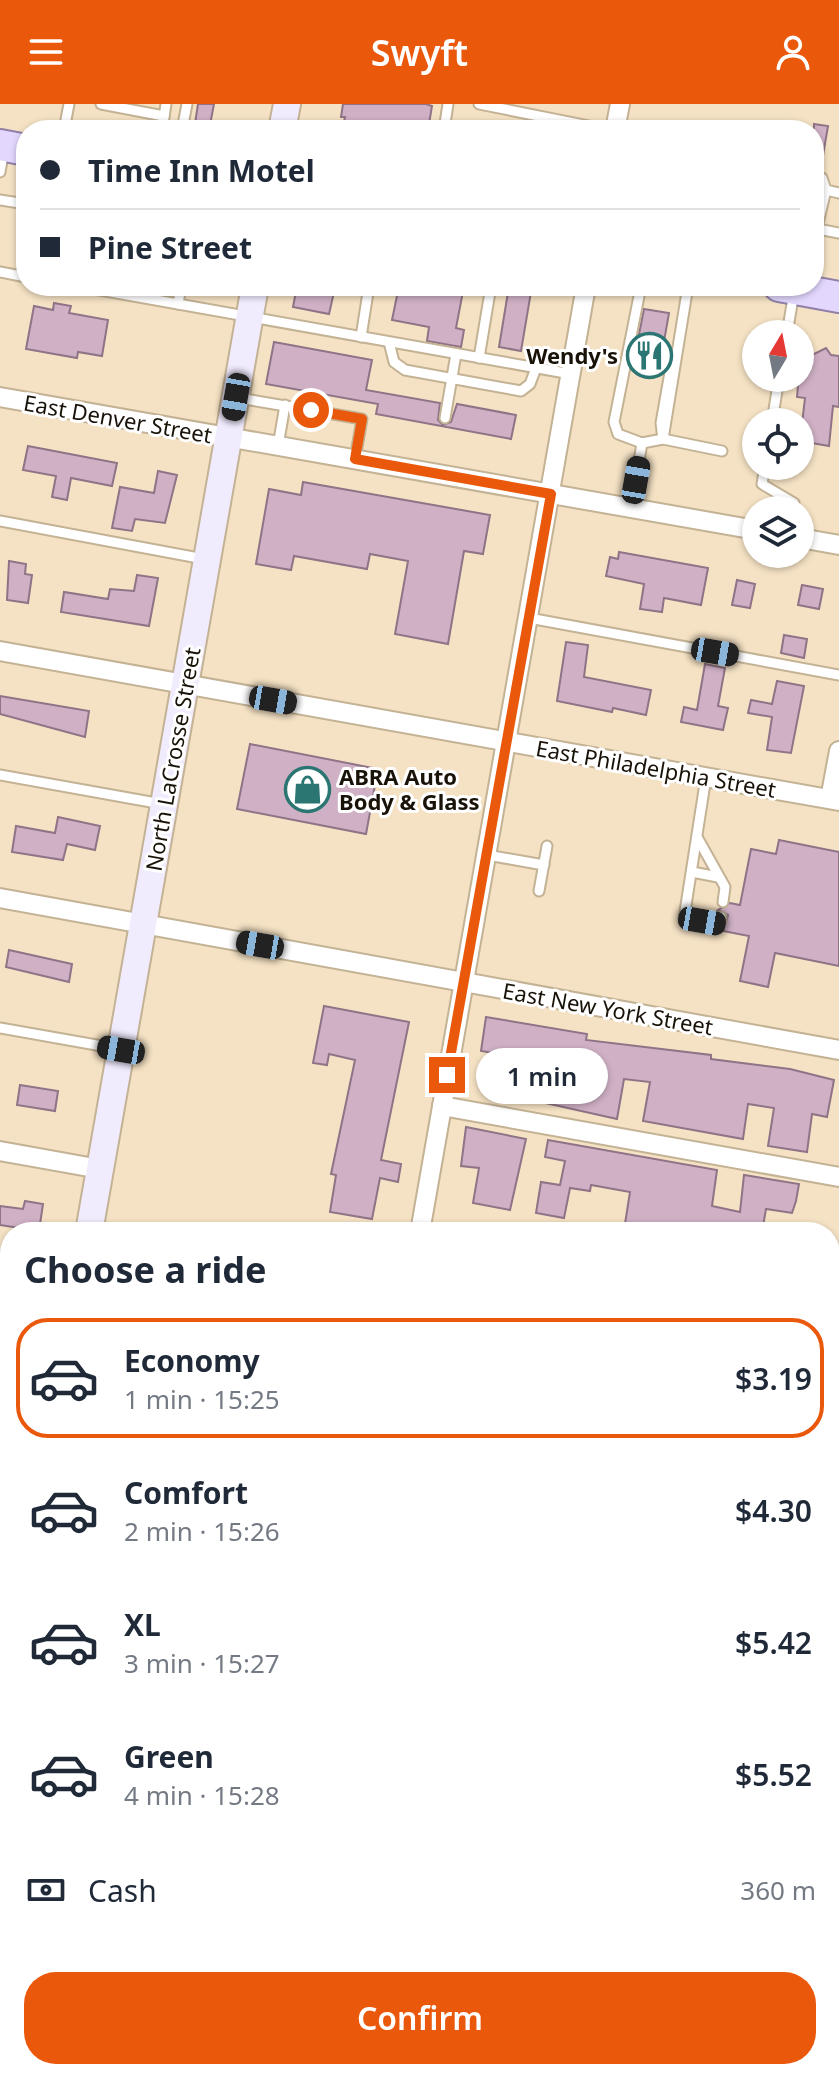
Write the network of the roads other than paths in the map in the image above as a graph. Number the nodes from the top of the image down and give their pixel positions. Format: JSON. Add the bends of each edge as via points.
{"nodes":[{"id":1,"x":101,"y":104,"type":"edge"},
{"id":2,"x":166,"y":104,"type":"edge"},
{"id":3,"x":479,"y":104,"type":"edge"},
{"id":4,"x":164,"y":116,"type":"junction"},
{"id":5,"x":163,"y":120,"type":"edge"},
{"id":6,"x":561,"y":120,"type":"edge"},
{"id":7,"x":824,"y":184,"type":"edge"},
{"id":8,"x":826,"y":190,"type":"junction"},
{"id":9,"x":839,"y":193,"type":"edge"},
{"id":10,"x":824,"y":199,"type":"edge"},
{"id":11,"x":133,"y":296,"type":"edge"},
{"id":12,"x":179,"y":296,"type":"edge"},
{"id":13,"x":253,"y":296,"type":"edge"},
{"id":14,"x":367,"y":296,"type":"edge"},
{"id":15,"x":489,"y":296,"type":"edge"},
{"id":16,"x":584,"y":296,"type":"edge"},
{"id":17,"x":639,"y":296,"type":"edge"},
{"id":18,"x":687,"y":296,"type":"edge"},
{"id":19,"x":794,"y":296,"type":"edge"},
{"id":20,"x":178,"y":304,"type":"junction"},
{"id":21,"x":250,"y":317,"type":"junction"},
{"id":22,"x":790,"y":320,"type":"edge"},
{"id":23,"x":361,"y":337,"type":"junction"},
{"id":24,"x":389,"y":342,"type":"junction"},
{"id":25,"x":456,"y":354,"type":"junction"},
{"id":26,"x":479,"y":358,"type":"junction"},
{"id":27,"x":536,"y":368,"type":"junction"},
{"id":28,"x":571,"y":374,"type":"junction"},
{"id":29,"x":452,"y":378,"type":"junction"},
{"id":30,"x":0,"y":397,"type":"edge"},
{"id":31,"x":236,"y":397,"type":"junction"},
{"id":32,"x":285,"y":405,"type":"junction"},
{"id":33,"x":445,"y":418,"type":"dead end"},
{"id":34,"x":229,"y":437,"type":"junction"},
{"id":35,"x":663,"y":439,"type":"junction"},
{"id":36,"x":642,"y":443,"type":"junction"},
{"id":37,"x":278,"y":446,"type":"junction"},
{"id":38,"x":722,"y":451,"type":"dead end"},
{"id":39,"x":355,"y":459,"type":"junction"},
{"id":40,"x":763,"y":480,"type":"edge"},
{"id":41,"x":551,"y":494,"type":"junction"},
{"id":42,"x":782,"y":496,"type":"edge"},
{"id":43,"x":631,"y":508,"type":"junction"},
{"id":44,"x":0,"y":521,"type":"edge"},
{"id":45,"x":742,"y":528,"type":"edge"},
{"id":46,"x":814,"y":541,"type":"edge"},
{"id":47,"x":839,"y":545,"type":"edge"},
{"id":48,"x":207,"y":560,"type":"junction"},
{"id":49,"x":529,"y":618,"type":"junction"},
{"id":50,"x":0,"y":651,"type":"edge"},
{"id":51,"x":839,"y":675,"type":"edge"},
{"id":52,"x":185,"y":684,"type":"junction"},
{"id":53,"x":507,"y":742,"type":"junction"},
{"id":54,"x":839,"y":751,"type":"edge"},
{"id":55,"x":0,"y":775,"type":"edge"},
{"id":56,"x":706,"y":777,"type":"junction"},
{"id":57,"x":835,"y":800,"type":"edge"},
{"id":58,"x":164,"y":804,"type":"junction"},
{"id":59,"x":697,"y":837,"type":"junction"},
{"id":60,"x":547,"y":846,"type":"dead end"},
{"id":61,"x":487,"y":855,"type":"junction"},
{"id":62,"x":544,"y":865,"type":"junction"},
{"id":63,"x":692,"y":872,"type":"junction"},
{"id":64,"x":718,"y":877,"type":"junction"},
{"id":65,"x":539,"y":891,"type":"dead end"},
{"id":66,"x":0,"y":898,"type":"edge"},
{"id":67,"x":723,"y":902,"type":"dead end"},
{"id":68,"x":721,"y":917,"type":"dead end"},
{"id":69,"x":143,"y":923,"type":"junction"},
{"id":70,"x":464,"y":982,"type":"junction"},
{"id":71,"x":0,"y":1028,"type":"edge"},
{"id":72,"x":121,"y":1050,"type":"junction"},
{"id":73,"x":839,"y":1050,"type":"edge"},
{"id":74,"x":442,"y":1106,"type":"junction"},
{"id":75,"x":0,"y":1151,"type":"edge"},
{"id":76,"x":100,"y":1169,"type":"junction"},
{"id":77,"x":839,"y":1177,"type":"edge"},
{"id":78,"x":91,"y":1222,"type":"edge"},
{"id":79,"x":421,"y":1222,"type":"edge"}],
"edges":[{"from":1,"to":4,"type":"lane"},
{"from":2,"to":4,"type":"lane"},
{"from":3,"to":6,"type":"lane"},
{"from":4,"to":5,"type":"lane"},
{"from":7,"to":8,"type":"lane"},
{"from":8,"to":9,"type":"lane"},
{"from":8,"to":10,"type":"lane"},
{"from":11,"to":20,"type":"lane"},
{"from":12,"to":20,"type":"lane"},
{"from":13,"to":21,"type":"main road","name":"North LaCrosse Street"},
{"from":14,"to":23,"type":"lane"},
{"from":15,"to":26,"type":"lane"},
{"from":16,"to":28,"type":"street"},
{"from":17,"to":36,"type":"lane","via":[[614,422],[618,434]]},
{"from":18,"to":35,"type":"lane"},
{"from":19,"to":22,"type":"lane"},
{"from":20,"to":21,"type":"lane"},
{"from":21,"to":23,"type":"lane"},
{"from":21,"to":31,"type":"main road","name":"North LaCrosse Street"},
{"from":23,"to":24,"type":"lane"},
{"from":24,"to":25,"type":"lane"},
{"from":24,"to":29,"type":"lane","via":[[394,362],[405,370]]},
{"from":25,"to":26,"type":"lane"},
{"from":25,"to":29,"type":"lane"},
{"from":26,"to":27,"type":"lane"},
{"from":27,"to":28,"type":"lane"},
{"from":27,"to":29,"type":"lane","via":[[521,391]]},
{"from":28,"to":41,"type":"street"},
{"from":29,"to":33,"type":"lane"},
{"from":30,"to":34,"type":"street","name":"East Denver Street"},
{"from":31,"to":32,"type":"lane"},
{"from":31,"to":34,"type":"main road","name":"North LaCrosse Street"},
{"from":32,"to":37,"type":"lane"},
{"from":32,"to":39,"type":"lane","via":[[362,419]]},
{"from":34,"to":37,"type":"street","name":"East Denver Street"},
{"from":34,"to":48,"type":"main road","name":"North LaCrosse Street"},
{"from":35,"to":36,"type":"lane"},
{"from":35,"to":38,"type":"lane"},
{"from":36,"to":43,"type":"lane"},
{"from":37,"to":39,"type":"street","name":"East Denver Street"},
{"from":39,"to":41,"type":"street","name":"East Denver Street"},
{"from":40,"to":42,"type":"lane"},
{"from":41,"to":43,"type":"street","name":"East Denver Street"},
{"from":41,"to":49,"type":"street"},
{"from":43,"to":45,"type":"street","name":"East Denver Street"},
{"from":44,"to":48,"type":"lane"},
{"from":46,"to":47,"type":"street"},
{"from":48,"to":52,"type":"main road","name":"North LaCrosse Street"},
{"from":49,"to":51,"type":"lane"},
{"from":49,"to":53,"type":"street"},
{"from":50,"to":52,"type":"street","name":"East Philadelphia Street"},
{"from":52,"to":53,"type":"street","name":"East Philadelphia Street"},
{"from":52,"to":58,"type":"main road","name":"North LaCrosse Street"},
{"from":53,"to":56,"type":"street","name":"East Philadelphia Street"},
{"from":53,"to":61,"type":"street"},
{"from":54,"to":57,"type":"street"},
{"from":55,"to":58,"type":"lane"},
{"from":56,"to":57,"type":"street","name":"East Philadelphia Street"},
{"from":56,"to":59,"type":"lane"},
{"from":58,"to":69,"type":"main road","name":"North LaCrosse Street"},
{"from":59,"to":63,"type":"lane"},
{"from":59,"to":64,"type":"lane"},
{"from":60,"to":62,"type":"lane"},
{"from":61,"to":62,"type":"lane"},
{"from":61,"to":70,"type":"street"},
{"from":62,"to":65,"type":"lane"},
{"from":63,"to":64,"type":"lane"},
{"from":63,"to":68,"type":"lane","via":[[684,918],[720,924]]},
{"from":64,"to":67,"type":"lane","via":[[725,887]]},
{"from":66,"to":69,"type":"street","name":"East New York Street"},
{"from":69,"to":70,"type":"street","name":"East New York Street"},
{"from":69,"to":72,"type":"main road","name":"North LaCrosse Street"},
{"from":70,"to":73,"type":"street","name":"East New York Street"},
{"from":70,"to":74,"type":"street"},
{"from":71,"to":72,"type":"lane"},
{"from":72,"to":76,"type":"main road","name":"North LaCrosse Street"},
{"from":74,"to":77,"type":"street"},
{"from":74,"to":79,"type":"street"},
{"from":75,"to":76,"type":"street"},
{"from":76,"to":78,"type":"main road","name":"North LaCrosse Street"}]}
